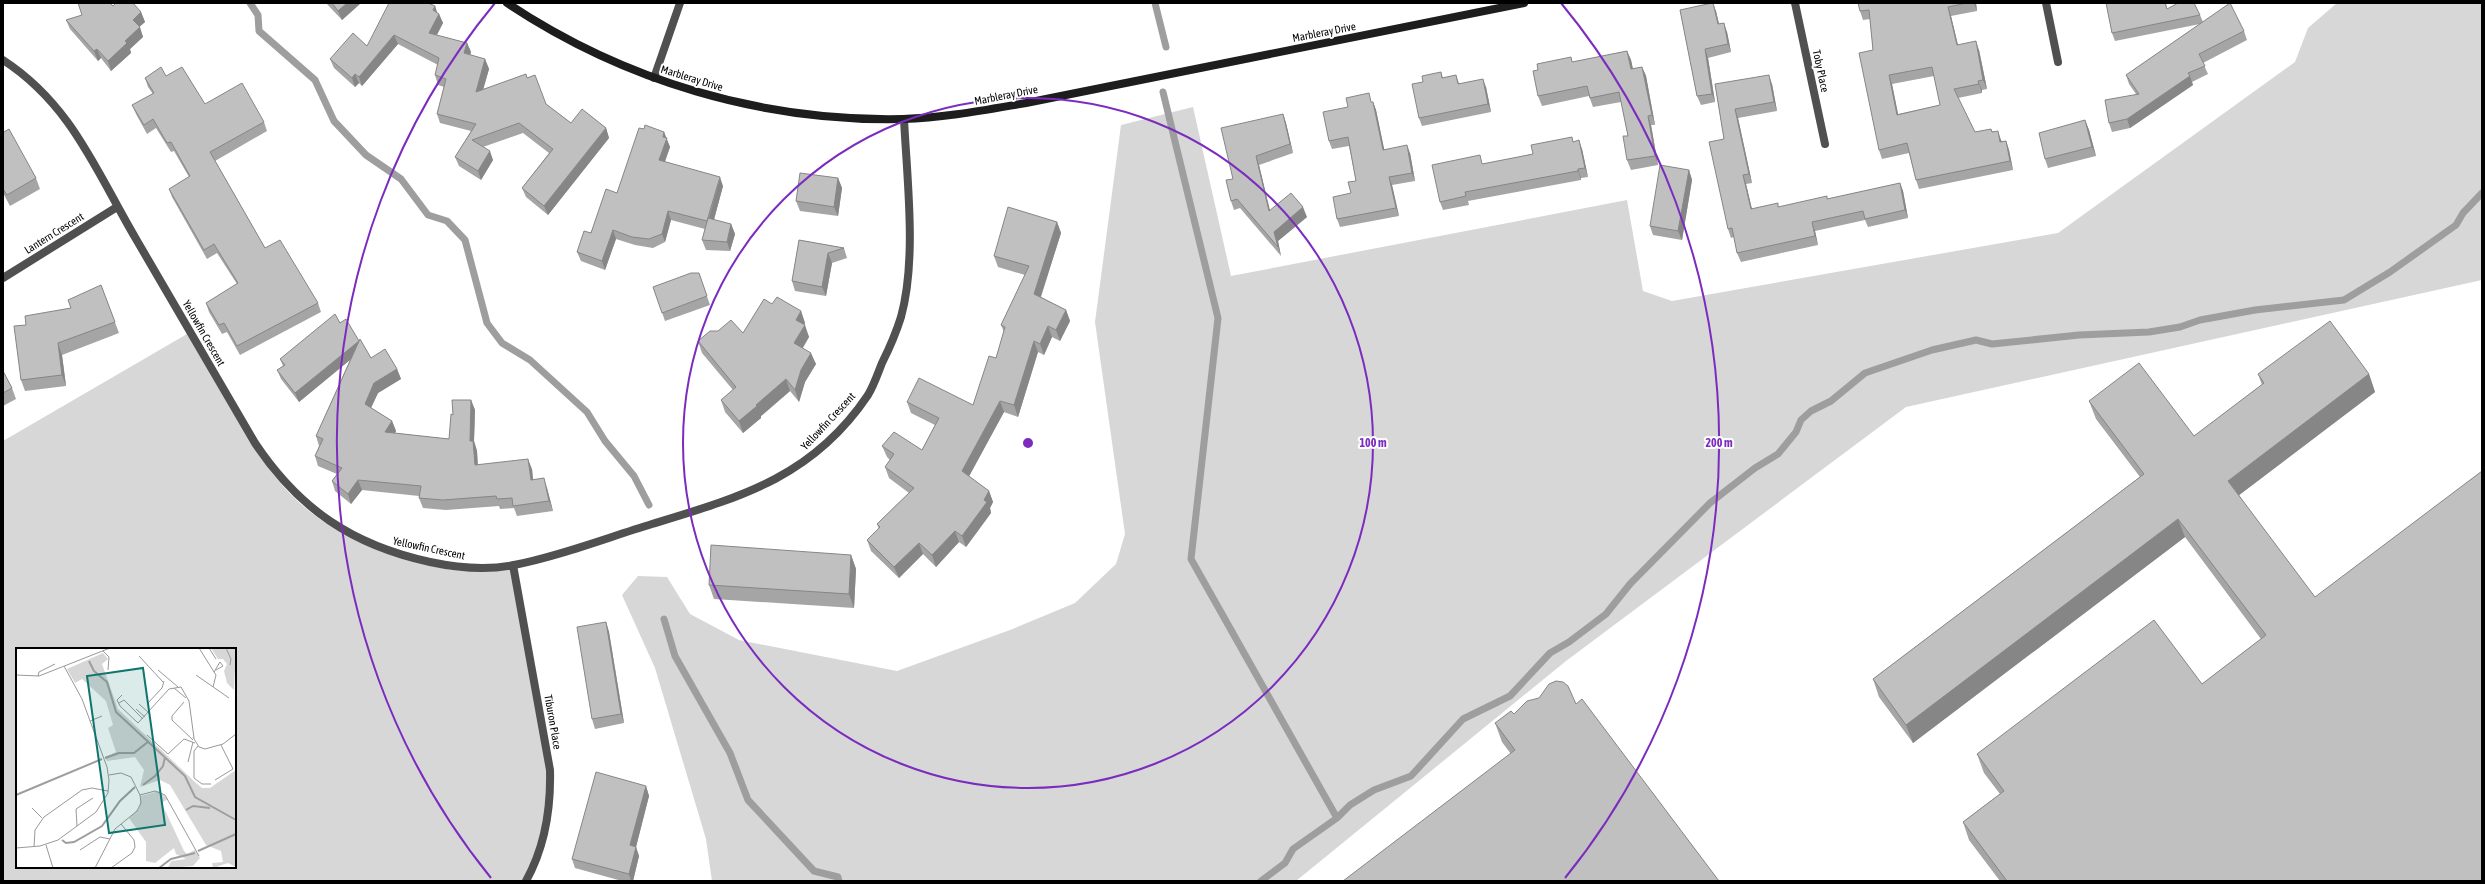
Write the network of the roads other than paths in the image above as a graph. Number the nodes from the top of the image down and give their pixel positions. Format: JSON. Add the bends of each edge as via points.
{"nodes":[{"id":1,"x":507,"y":3,"type":"edge"},
{"id":2,"x":680,"y":3,"type":"edge"},
{"id":3,"x":1524,"y":3,"type":"edge"},
{"id":4,"x":1795,"y":3,"type":"edge"},
{"id":5,"x":2046,"y":3,"type":"edge"},
{"id":6,"x":3,"y":60,"type":"edge"},
{"id":7,"x":2058,"y":62,"type":"dead end"},
{"id":8,"x":654,"y":78,"type":"junction"},
{"id":9,"x":904,"y":119,"type":"junction"},
{"id":10,"x":1825,"y":144,"type":"dead end"},
{"id":11,"x":117,"y":207,"type":"junction"},
{"id":12,"x":3,"y":278,"type":"edge"},
{"id":13,"x":513,"y":565,"type":"junction"},
{"id":14,"x":526,"y":881,"type":"edge"}],
"edges":[{"from":1,"to":8,"type":"street","name":"Marbleray Drive","via":[[558,35]]},
{"from":2,"to":8,"type":"street"},
{"from":3,"to":9,"type":"street","name":"Marbleray Drive","via":[[1011,105],[973,112]]},
{"from":4,"to":10,"type":"street","name":"Toby Place"},
{"from":5,"to":7,"type":"street"},
{"from":6,"to":11,"type":"street","name":"Yellowfin Crescent","via":[[45,92],[67,120],[86,148]]},
{"from":8,"to":9,"type":"street","name":"Marbleray Drive","via":[[704,96],[776,110],[818,116]]},
{"from":9,"to":13,"type":"street","name":"Yellowfin Crescent","via":[[909,246],[907,282],[901,317],[868,394],[843,425],[803,462],[761,488],[722,503]]},
{"from":11,"to":12,"type":"street","name":"Lantern Crescent"},
{"from":11,"to":13,"type":"street","name":"Yellowfin Crescent","via":[[255,443],[274,471],[298,497],[351,535],[388,551],[452,566],[479,569]]},
{"from":13,"to":14,"type":"street","name":"Tiburon Place","via":[[550,770],[551,797],[546,828],[537,861]]}]}
